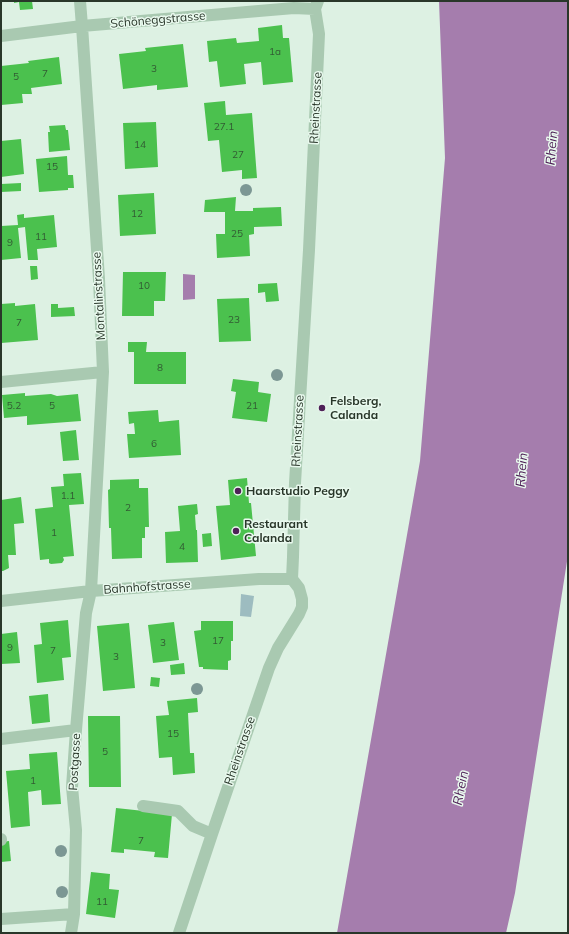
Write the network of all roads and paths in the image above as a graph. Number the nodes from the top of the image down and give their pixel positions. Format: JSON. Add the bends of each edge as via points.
{"nodes":[{"id":1,"x":80,"y":1,"type":"edge"},
{"id":2,"x":316,"y":5,"type":"edge"},
{"id":3,"x":82,"y":26,"type":"junction"},
{"id":4,"x":1,"y":36,"type":"edge"},
{"id":5,"x":103,"y":372,"type":"junction"},
{"id":6,"x":1,"y":382,"type":"edge"},
{"id":7,"x":292,"y":578,"type":"junction"},
{"id":8,"x":91,"y":592,"type":"junction"},
{"id":9,"x":1,"y":601,"type":"edge"},
{"id":10,"x":76,"y":730,"type":"junction"},
{"id":11,"x":1,"y":739,"type":"edge"},
{"id":12,"x":143,"y":806,"type":"dead end"},
{"id":13,"x":212,"y":834,"type":"junction"},
{"id":14,"x":74,"y":914,"type":"junction"},
{"id":15,"x":1,"y":920,"type":"edge"},
{"id":16,"x":71,"y":933,"type":"edge"},
{"id":17,"x":180,"y":933,"type":"edge"}],
"edges":[{"from":1,"to":3,"type":"street","name":"Montalinstrasse"},
{"from":2,"to":3,"type":"street","name":"Schöneggstrasse"},
{"from":2,"to":7,"type":"street","name":"Rheinstrasse","via":[[319,34]]},
{"from":3,"to":4,"type":"street","name":"Schöneggstrasse"},
{"from":3,"to":5,"type":"street","name":"Montalinstrasse"},
{"from":5,"to":6,"type":"street"},
{"from":5,"to":8,"type":"street","name":"Montalinstrasse"},
{"from":7,"to":8,"type":"street","name":"Bahnhofstrasse"},
{"from":7,"to":13,"type":"street","name":"Rheinstrasse","via":[[299,588],[302,607],[269,668]]},
{"from":8,"to":9,"type":"street","name":"Bahnhofstrasse"},
{"from":8,"to":10,"type":"street","name":"Postgasse","via":[[86,613]]},
{"from":10,"to":11,"type":"street"},
{"from":10,"to":14,"type":"street","name":"Postgasse","via":[[72,787],[80,831]]},
{"from":12,"to":13,"type":"street","via":[[178,810],[193,826]]},
{"from":13,"to":17,"type":"street","name":"Rheinstrasse"},
{"from":14,"to":15,"type":"street"},
{"from":14,"to":16,"type":"street","name":"Postgasse"}]}
